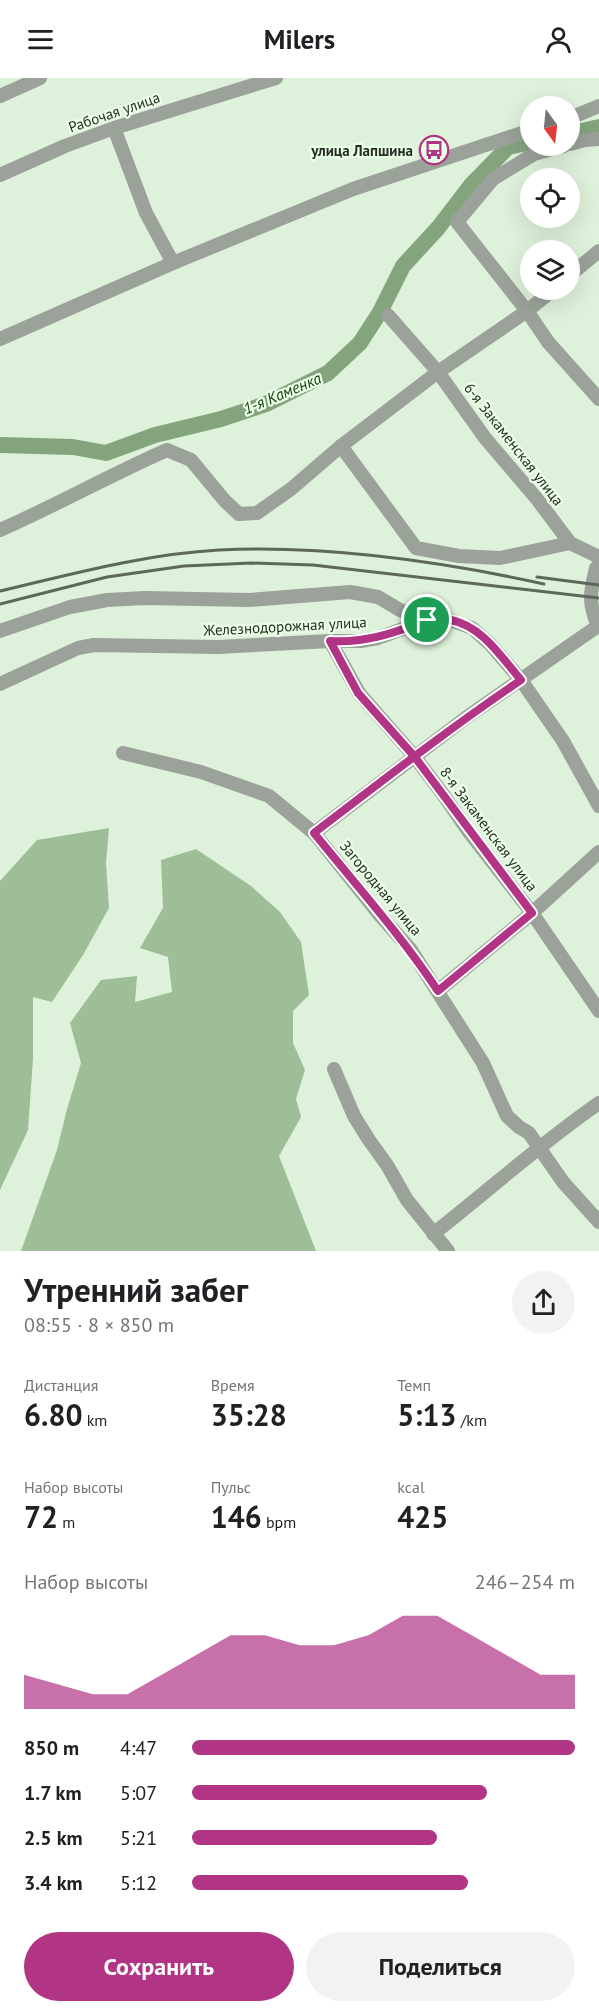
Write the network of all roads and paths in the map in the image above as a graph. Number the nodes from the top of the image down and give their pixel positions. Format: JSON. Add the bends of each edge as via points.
{"nodes":[{"id":1,"x":40,"y":78,"type":"edge"},
{"id":2,"x":276,"y":78,"type":"edge"},
{"id":3,"x":0,"y":96,"type":"edge"},
{"id":4,"x":599,"y":106,"type":"edge"},
{"id":5,"x":580,"y":114,"type":"edge"},
{"id":6,"x":114,"y":128,"type":"junction"},
{"id":7,"x":520,"y":134,"type":"edge"},
{"id":8,"x":599,"y":139,"type":"edge"},
{"id":9,"x":580,"y":141,"type":"edge"},
{"id":10,"x":531,"y":156,"type":"edge"},
{"id":11,"x":0,"y":175,"type":"edge"},
{"id":12,"x":599,"y":251,"type":"edge"},
{"id":13,"x":173,"y":263,"type":"junction"},
{"id":14,"x":580,"y":267,"type":"edge"},
{"id":15,"x":541,"y":300,"type":"edge"},
{"id":16,"x":527,"y":311,"type":"junction"},
{"id":17,"x":388,"y":315,"type":"dead end"},
{"id":18,"x":0,"y":339,"type":"edge"},
{"id":19,"x":438,"y":372,"type":"junction"},
{"id":20,"x":599,"y":399,"type":"edge"},
{"id":21,"x":341,"y":446,"type":"junction"},
{"id":22,"x":0,"y":530,"type":"edge"},
{"id":23,"x":570,"y":543,"type":"junction"},
{"id":24,"x":599,"y":557,"type":"edge"},
{"id":25,"x":599,"y":566,"type":"edge"},
{"id":26,"x":427,"y":620,"type":"junction"},
{"id":27,"x":599,"y":626,"type":"edge"},
{"id":28,"x":0,"y":631,"type":"edge"},
{"id":29,"x":330,"y":641,"type":"junction"},
{"id":30,"x":521,"y":680,"type":"junction"},
{"id":31,"x":0,"y":684,"type":"edge"},
{"id":32,"x":123,"y":753,"type":"dead end"},
{"id":33,"x":414,"y":756,"type":"junction"},
{"id":34,"x":599,"y":806,"type":"edge"},
{"id":35,"x":314,"y":833,"type":"junction"},
{"id":36,"x":599,"y":852,"type":"edge"},
{"id":37,"x":532,"y":913,"type":"junction"},
{"id":38,"x":438,"y":991,"type":"junction"},
{"id":39,"x":599,"y":1011,"type":"edge"},
{"id":40,"x":334,"y":1069,"type":"dead end"},
{"id":41,"x":599,"y":1103,"type":"edge"},
{"id":42,"x":541,"y":1147,"type":"junction"},
{"id":43,"x":599,"y":1222,"type":"edge"},
{"id":44,"x":433,"y":1234,"type":"junction"},
{"id":45,"x":448,"y":1251,"type":"edge"}],
"edges":[{"from":1,"to":3,"type":"street"},
{"from":2,"to":6,"type":"street","name":"Рабочая улица"},
{"from":4,"to":5,"type":"street"},
{"from":6,"to":11,"type":"street","name":"Рабочая улица"},
{"from":6,"to":13,"type":"street","via":[[146,213]]},
{"from":7,"to":13,"type":"street","via":[[353,189]]},
{"from":8,"to":9,"type":"street"},
{"from":10,"to":16,"type":"street","via":[[493,179],[458,222]]},
{"from":12,"to":14,"type":"street"},
{"from":13,"to":18,"type":"street"},
{"from":15,"to":16,"type":"street"},
{"from":16,"to":19,"type":"street"},
{"from":16,"to":20,"type":"street","via":[[548,342]]},
{"from":17,"to":19,"type":"street","name":"6-я Закаменская улица"},
{"from":19,"to":21,"type":"street"},
{"from":19,"to":23,"type":"street","name":"6-я Закаменская улица","via":[[485,438]]},
{"from":21,"to":22,"type":"street","via":[[257,513],[239,514],[191,460],[167,450]]},
{"from":21,"to":23,"type":"street","via":[[416,548],[500,558]]},
{"from":23,"to":24,"type":"street","name":"6-я Закаменская улица"},
{"from":25,"to":27,"type":"street","via":[[590,596]]},
{"from":26,"to":28,"type":"street","name":"Железнодорожная улица","via":[[378,597],[350,592],[249,600],[107,600],[70,607]]},
{"from":26,"to":29,"type":"street","name":"Железнодорожная улица","via":[[378,638]]},
{"from":26,"to":30,"type":"street","via":[[450,620],[472,628]]},
{"from":27,"to":30,"type":"street"},
{"from":29,"to":31,"type":"street","name":"Железнодорожная улица","via":[[218,647],[94,645],[78,648]]},
{"from":29,"to":33,"type":"street","name":"8-я Закаменская улица","via":[[358,693]]},
{"from":30,"to":33,"type":"street"},
{"from":30,"to":34,"type":"street","via":[[563,741]]},
{"from":32,"to":35,"type":"street","name":"Загородная улица","via":[[201,772],[269,796]]},
{"from":33,"to":35,"type":"street"},
{"from":33,"to":37,"type":"street","name":"8-я Закаменская улица"},
{"from":35,"to":38,"type":"street","name":"Загородная улица","via":[[411,950]]},
{"from":36,"to":37,"type":"street"},
{"from":37,"to":38,"type":"street"},
{"from":37,"to":39,"type":"street","name":"8-я Закаменская улица"},
{"from":38,"to":42,"type":"street","name":"Загородная улица","via":[[483,1063],[507,1116]]},
{"from":40,"to":44,"type":"street","via":[[354,1116]]},
{"from":41,"to":42,"type":"street"},
{"from":42,"to":43,"type":"street","name":"Загородная улица","via":[[563,1182]]},
{"from":42,"to":44,"type":"street"},
{"from":44,"to":45,"type":"street"}]}
